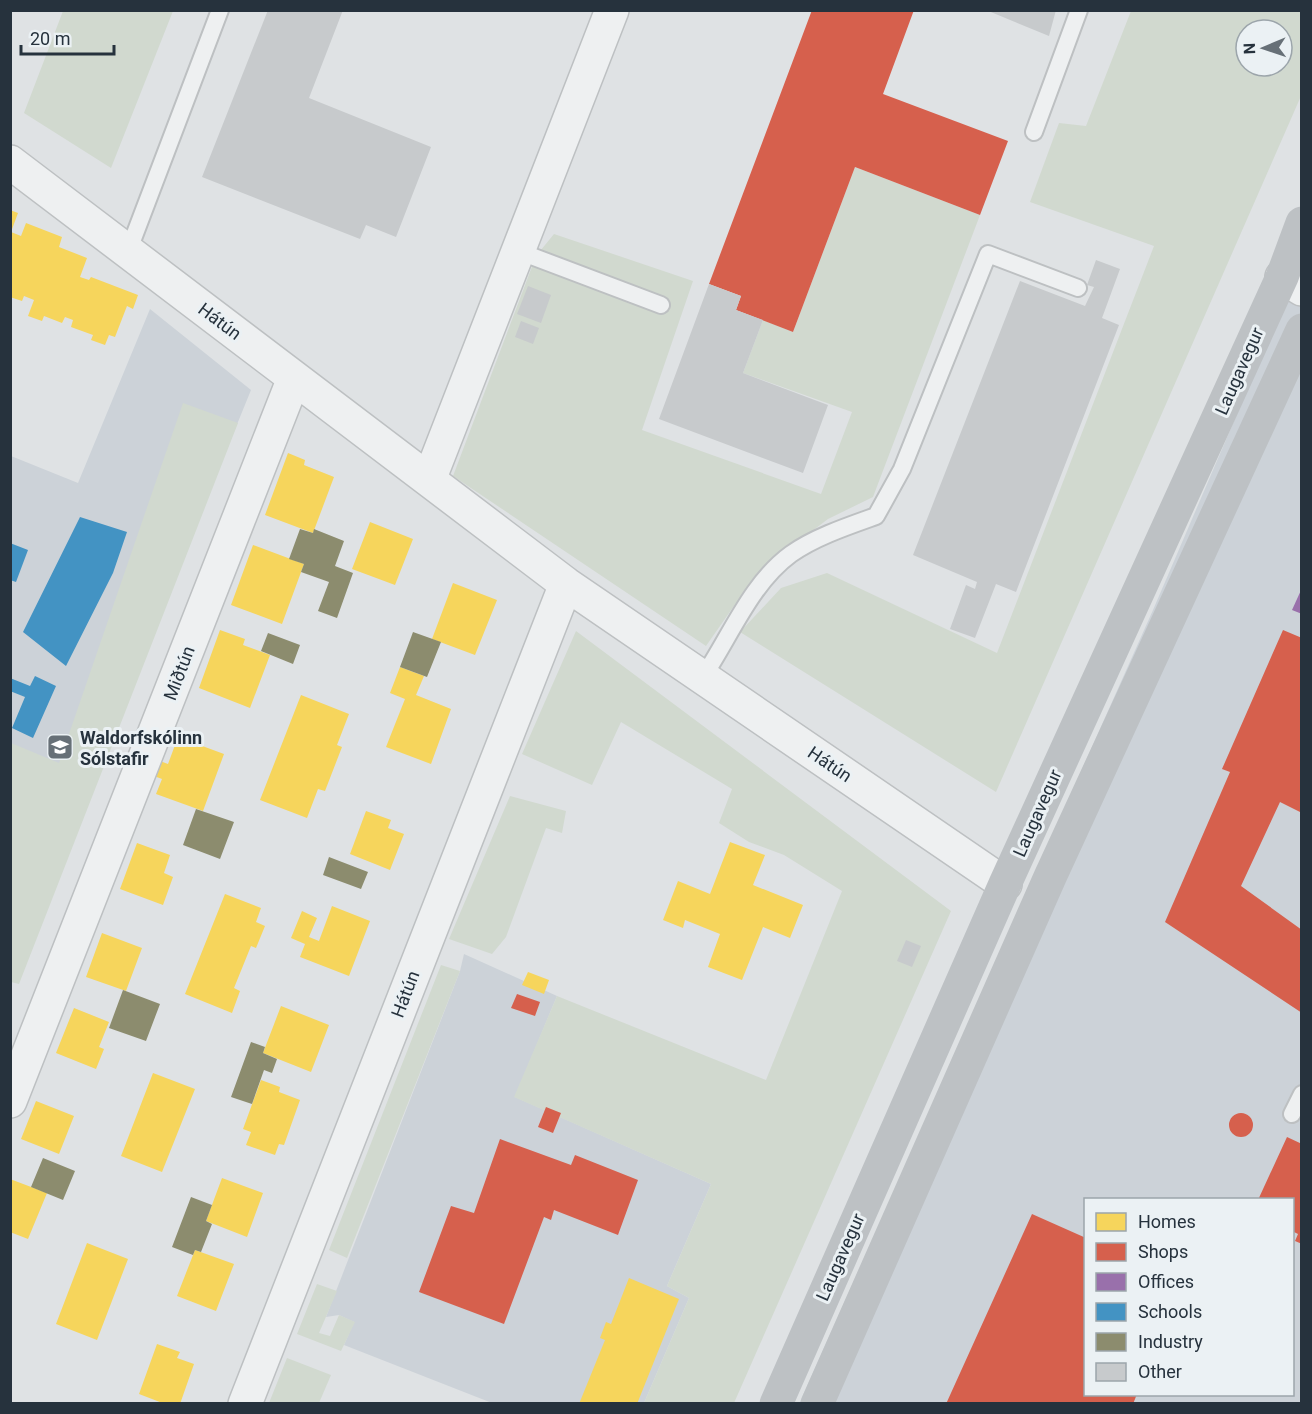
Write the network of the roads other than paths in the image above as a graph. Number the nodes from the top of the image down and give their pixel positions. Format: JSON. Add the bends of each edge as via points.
{"nodes":[{"id":1,"x":220,"y":10,"type":"edge"},
{"id":2,"x":612,"y":10,"type":"edge"},
{"id":3,"x":1079,"y":10,"type":"edge"},
{"id":4,"x":1034,"y":132,"type":"dead end"},
{"id":5,"x":10,"y":162,"type":"edge"},
{"id":6,"x":1302,"y":223,"type":"edge"},
{"id":7,"x":518,"y":251,"type":"junction"},
{"id":8,"x":128,"y":252,"type":"junction"},
{"id":9,"x":1292,"y":283,"type":"edge"},
{"id":10,"x":1078,"y":288,"type":"dead end"},
{"id":11,"x":661,"y":305,"type":"dead end"},
{"id":12,"x":1302,"y":330,"type":"edge"},
{"id":13,"x":294,"y":378,"type":"junction"},
{"id":14,"x":429,"y":480,"type":"junction"},
{"id":15,"x":566,"y":584,"type":"junction"},
{"id":16,"x":703,"y":677,"type":"junction"},
{"id":17,"x":1005,"y":884,"type":"junction"},
{"id":18,"x":1302,"y":1094,"type":"edge"},
{"id":19,"x":10,"y":1101,"type":"edge"},
{"id":20,"x":1292,"y":1114,"type":"dead end"},
{"id":21,"x":245,"y":1404,"type":"edge"},
{"id":22,"x":776,"y":1404,"type":"edge"},
{"id":23,"x":817,"y":1404,"type":"edge"}],
"edges":[{"from":1,"to":8,"type":"lane"},
{"from":2,"to":7,"type":"street"},
{"from":3,"to":4,"type":"lane"},
{"from":5,"to":8,"type":"street","name":"Hátún"},
{"from":6,"to":9,"type":"main road","name":"Laugavegur"},
{"from":7,"to":11,"type":"lane"},
{"from":7,"to":14,"type":"street"},
{"from":8,"to":13,"type":"street","name":"Hátún"},
{"from":9,"to":17,"type":"main road","name":"Laugavegur"},
{"from":10,"to":16,"type":"lane","via":[[988,254],[902,469],[876,516],[791,554],[761,584]]},
{"from":12,"to":23,"type":"main road","via":[[1050,878]]},
{"from":13,"to":14,"type":"street","name":"Hátún"},
{"from":13,"to":19,"type":"street","name":"Miðtún"},
{"from":14,"to":15,"type":"street","name":"Hátún"},
{"from":15,"to":16,"type":"street","name":"Hátún"},
{"from":15,"to":21,"type":"street","name":"Hátún"},
{"from":16,"to":17,"type":"street","name":"Hátún"},
{"from":17,"to":22,"type":"main road","name":"Laugavegur"},
{"from":18,"to":20,"type":"lane"}]}
